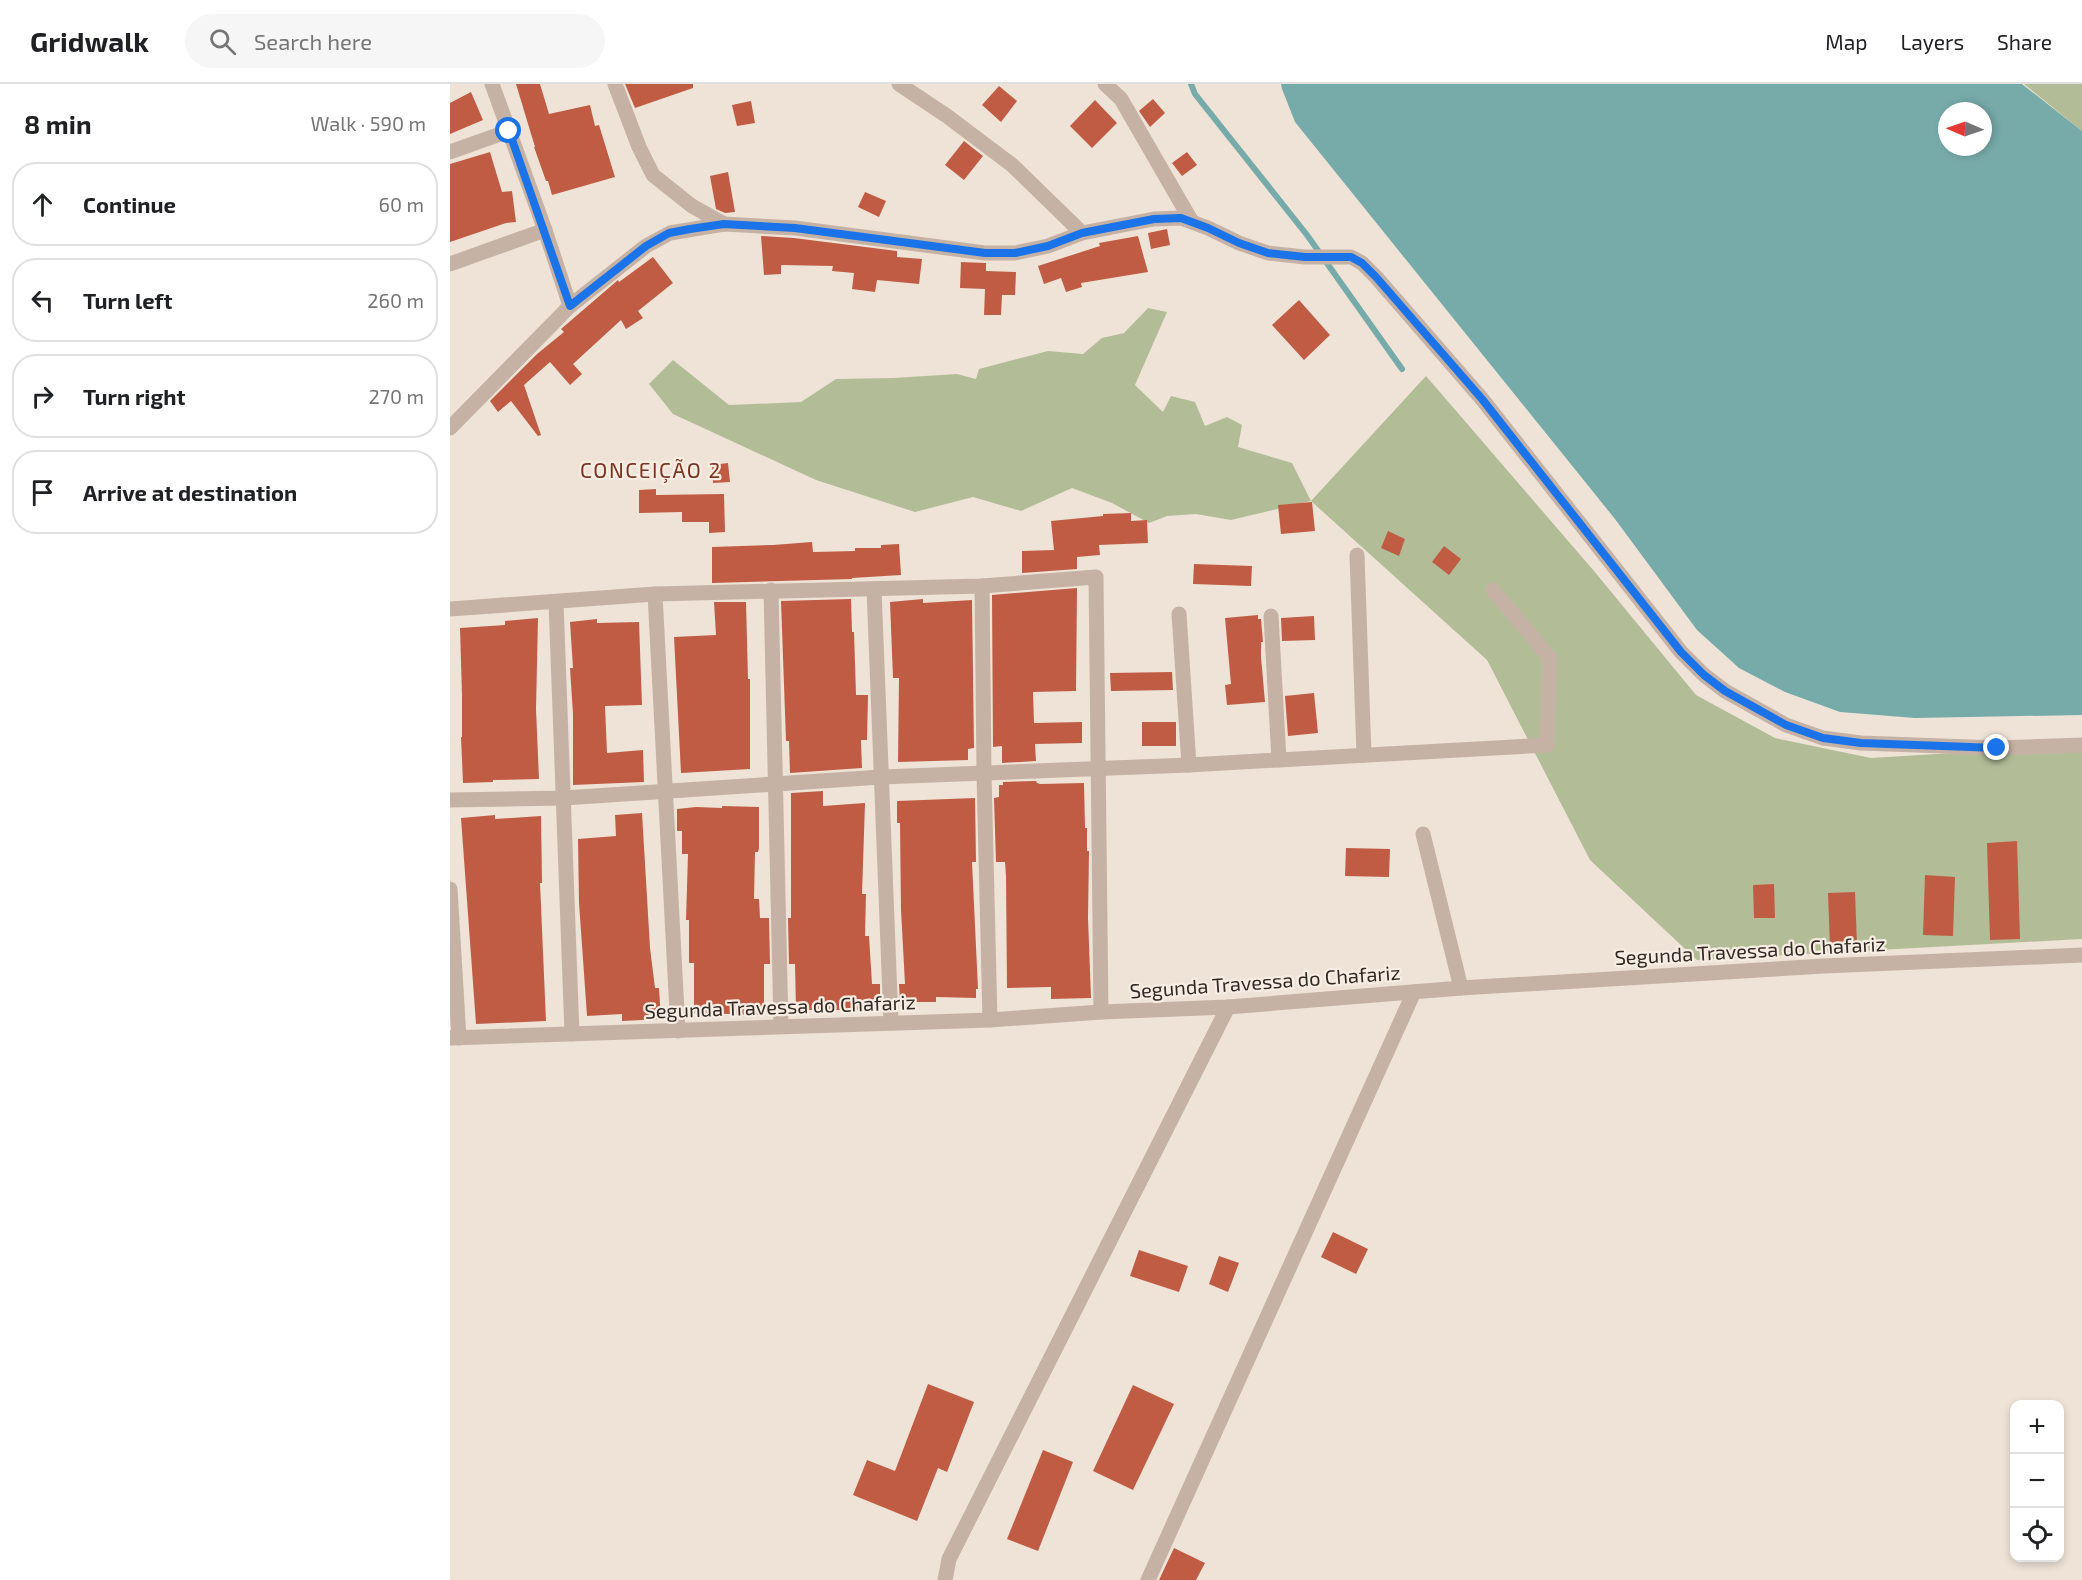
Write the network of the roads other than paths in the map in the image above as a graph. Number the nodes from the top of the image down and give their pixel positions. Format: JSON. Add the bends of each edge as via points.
{"nodes":[{"id":1,"x":492,"y":84,"type":"edge"},
{"id":2,"x":615,"y":84,"type":"edge"},
{"id":3,"x":899,"y":84,"type":"edge"},
{"id":4,"x":1105,"y":84,"type":"edge"},
{"id":5,"x":509,"y":131,"type":"junction"},
{"id":6,"x":450,"y":152,"type":"edge"},
{"id":7,"x":1192,"y":222,"type":"junction"},
{"id":8,"x":724,"y":224,"type":"junction"},
{"id":9,"x":545,"y":230,"type":"junction"},
{"id":10,"x":1082,"y":233,"type":"junction"},
{"id":11,"x":450,"y":264,"type":"edge"},
{"id":12,"x":570,"y":306,"type":"junction"},
{"id":13,"x":450,"y":429,"type":"edge"},
{"id":14,"x":1358,"y":555,"type":"dead end"},
{"id":15,"x":982,"y":586,"type":"junction"},
{"id":16,"x":874,"y":589,"type":"junction"},
{"id":17,"x":771,"y":590,"type":"junction"},
{"id":18,"x":1493,"y":590,"type":"dead end"},
{"id":19,"x":655,"y":594,"type":"junction"},
{"id":20,"x":556,"y":602,"type":"junction"},
{"id":21,"x":450,"y":609,"type":"edge"},
{"id":22,"x":1179,"y":614,"type":"dead end"},
{"id":23,"x":1271,"y":616,"type":"dead end"},
{"id":24,"x":2082,"y":745,"type":"edge"},
{"id":25,"x":1364,"y":755,"type":"junction"},
{"id":26,"x":1279,"y":760,"type":"junction"},
{"id":27,"x":1189,"y":765,"type":"junction"},
{"id":28,"x":1100,"y":768,"type":"junction"},
{"id":29,"x":984,"y":773,"type":"junction"},
{"id":30,"x":881,"y":777,"type":"junction"},
{"id":31,"x":776,"y":783,"type":"junction"},
{"id":32,"x":665,"y":790,"type":"junction"},
{"id":33,"x":564,"y":798,"type":"junction"},
{"id":34,"x":450,"y":800,"type":"edge"},
{"id":35,"x":1423,"y":834,"type":"dead end"},
{"id":36,"x":450,"y":889,"type":"edge"},
{"id":37,"x":2082,"y":955,"type":"edge"},
{"id":38,"x":1461,"y":988,"type":"junction"},
{"id":39,"x":1414,"y":992,"type":"junction"},
{"id":40,"x":1228,"y":1007,"type":"junction"},
{"id":41,"x":1101,"y":1012,"type":"junction"},
{"id":42,"x":990,"y":1020,"type":"junction"},
{"id":43,"x":891,"y":1022,"type":"junction"},
{"id":44,"x":781,"y":1026,"type":"junction"},
{"id":45,"x":678,"y":1031,"type":"junction"},
{"id":46,"x":572,"y":1034,"type":"junction"},
{"id":47,"x":454,"y":1038,"type":"edge"},
{"id":48,"x":945,"y":1580,"type":"edge"},
{"id":49,"x":1148,"y":1580,"type":"edge"}],
"edges":[{"from":1,"to":5,"type":"street"},
{"from":2,"to":8,"type":"street","via":[[653,175],[692,206]]},
{"from":3,"to":10,"type":"street","via":[[1012,165]]},
{"from":4,"to":7,"type":"street","via":[[1121,99]]},
{"from":5,"to":6,"type":"street"},
{"from":5,"to":9,"type":"street"},
{"from":7,"to":10,"type":"street","via":[[1181,218],[1154,219]]},
{"from":7,"to":24,"type":"street","via":[[1268,253],[1351,257],[1362,263],[1482,399],[1681,652],[1725,691],[1786,725],[1823,738],[1997,748]]},
{"from":8,"to":10,"type":"street","via":[[795,228],[995,253],[1048,246]]},
{"from":8,"to":12,"type":"street","via":[[669,233],[646,246]]},
{"from":9,"to":11,"type":"street"},
{"from":9,"to":12,"type":"street"},
{"from":12,"to":13,"type":"street"},
{"from":14,"to":25,"type":"street"},
{"from":15,"to":16,"type":"street"},
{"from":15,"to":28,"type":"street","via":[[1096,577]]},
{"from":15,"to":29,"type":"street"},
{"from":16,"to":17,"type":"street"},
{"from":16,"to":30,"type":"street"},
{"from":17,"to":19,"type":"street"},
{"from":17,"to":31,"type":"street"},
{"from":18,"to":25,"type":"street","via":[[1550,658],[1547,745]]},
{"from":19,"to":20,"type":"street"},
{"from":19,"to":32,"type":"street"},
{"from":20,"to":21,"type":"street"},
{"from":20,"to":33,"type":"street"},
{"from":22,"to":27,"type":"street"},
{"from":23,"to":26,"type":"street"},
{"from":25,"to":26,"type":"street"},
{"from":26,"to":27,"type":"street"},
{"from":27,"to":28,"type":"street"},
{"from":28,"to":29,"type":"street"},
{"from":28,"to":41,"type":"street"},
{"from":29,"to":30,"type":"street"},
{"from":29,"to":42,"type":"street"},
{"from":30,"to":31,"type":"street"},
{"from":30,"to":43,"type":"street"},
{"from":31,"to":32,"type":"street"},
{"from":31,"to":44,"type":"street"},
{"from":32,"to":33,"type":"street"},
{"from":32,"to":45,"type":"street"},
{"from":33,"to":34,"type":"street"},
{"from":33,"to":46,"type":"street"},
{"from":35,"to":38,"type":"street"},
{"from":36,"to":47,"type":"street"},
{"from":37,"to":38,"type":"street","name":"Segunda Travessa do Chafariz"},
{"from":38,"to":39,"type":"street","name":"Segunda Travessa do Chafariz"},
{"from":39,"to":40,"type":"street","name":"Segunda Travessa do Chafariz"},
{"from":39,"to":49,"type":"street"},
{"from":40,"to":41,"type":"street","name":"Segunda Travessa do Chafariz"},
{"from":40,"to":48,"type":"street","via":[[949,1559]]},
{"from":41,"to":42,"type":"street","name":"Segunda Travessa do Chafariz"},
{"from":42,"to":43,"type":"street","name":"Segunda Travessa do Chafariz"},
{"from":43,"to":44,"type":"street","name":"Segunda Travessa do Chafariz"},
{"from":44,"to":45,"type":"street","name":"Segunda Travessa do Chafariz"},
{"from":45,"to":46,"type":"street","name":"Segunda Travessa do Chafariz"},
{"from":46,"to":47,"type":"street","name":"Segunda Travessa do Chafariz"}]}
